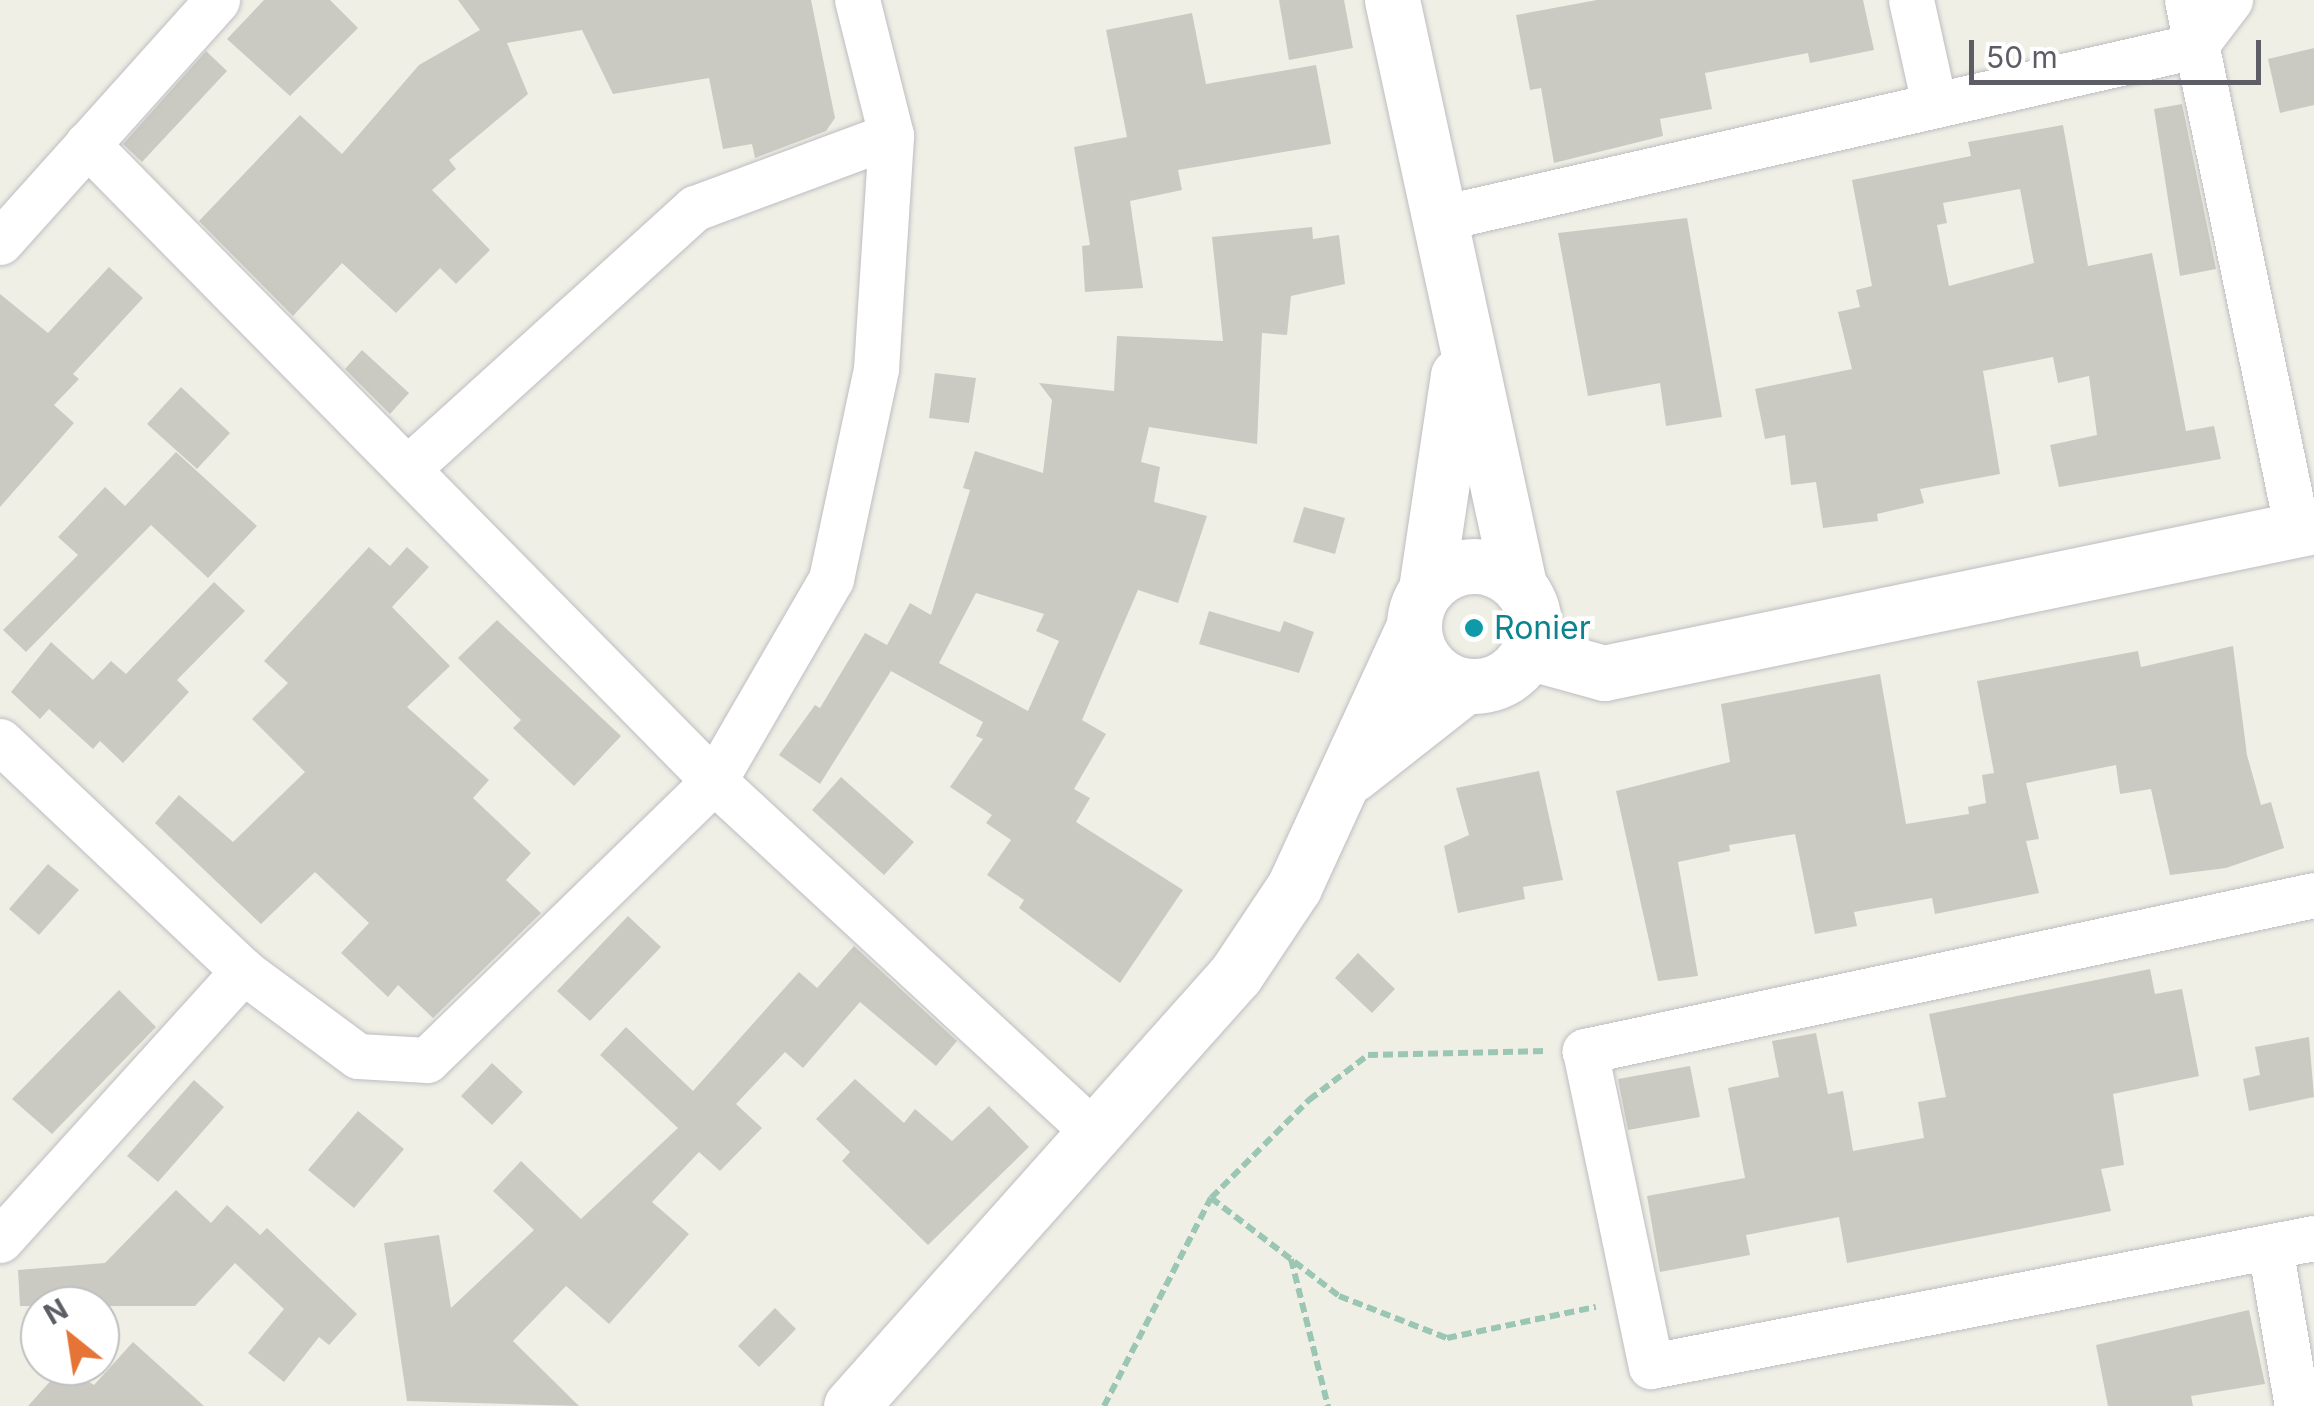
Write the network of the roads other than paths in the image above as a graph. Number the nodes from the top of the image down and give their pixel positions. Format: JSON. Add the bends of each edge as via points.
{"nodes":[{"id":1,"x":857,"y":0,"type":"edge"},
{"id":2,"x":1392,"y":0,"type":"edge"},
{"id":3,"x":1911,"y":0,"type":"edge"},
{"id":4,"x":2187,"y":0,"type":"edge"},
{"id":5,"x":2230,"y":0,"type":"edge"},
{"id":6,"x":194,"y":8,"type":"edge"},
{"id":7,"x":2195,"y":46,"type":"junction"},
{"id":8,"x":1934,"y":104,"type":"junction"},
{"id":9,"x":891,"y":136,"type":"junction"},
{"id":10,"x":87,"y":144,"type":"junction"},
{"id":11,"x":1436,"y":219,"type":"junction"},
{"id":12,"x":1,"y":240,"type":"edge"},
{"id":13,"x":1463,"y":348,"type":"junction"},
{"id":14,"x":407,"y":470,"type":"junction"},
{"id":15,"x":2306,"y":528,"type":"edge"},
{"id":16,"x":1518,"y":585,"type":"junction"},
{"id":17,"x":1420,"y":608,"type":"junction"},
{"id":18,"x":1528,"y":652,"type":"junction"},
{"id":19,"x":1465,"y":686,"type":"junction"},
{"id":20,"x":0,"y":741,"type":"edge"},
{"id":21,"x":1346,"y":779,"type":"junction"},
{"id":22,"x":714,"y":781,"type":"junction"},
{"id":23,"x":2314,"y":894,"type":"edge"},
{"id":24,"x":242,"y":970,"type":"junction"},
{"id":25,"x":1098,"y":1136,"type":"junction"},
{"id":26,"x":2314,"y":1238,"type":"edge"},
{"id":27,"x":0,"y":1240,"type":"edge"},
{"id":28,"x":2270,"y":1247,"type":"junction"},
{"id":29,"x":851,"y":1406,"type":"edge"},
{"id":30,"x":2298,"y":1406,"type":"edge"}],
"edges":[{"from":1,"to":9,"type":"street"},
{"from":2,"to":11,"type":"street"},
{"from":3,"to":8,"type":"street"},
{"from":4,"to":7,"type":"street"},
{"from":5,"to":7,"type":"street"},
{"from":6,"to":10,"type":"street"},
{"from":7,"to":8,"type":"street"},
{"from":7,"to":15,"type":"street"},
{"from":8,"to":11,"type":"street"},
{"from":9,"to":14,"type":"street","via":[[695,208]]},
{"from":9,"to":22,"type":"street","via":[[876,369],[831,579]]},
{"from":10,"to":12,"type":"street"},
{"from":10,"to":14,"type":"street"},
{"from":11,"to":13,"type":"street"},
{"from":13,"to":16,"type":"street"},
{"from":13,"to":17,"type":"street"},
{"from":14,"to":22,"type":"street"},
{"from":15,"to":18,"type":"street","via":[[1604,673]]},
{"from":16,"to":17,"type":"street","via":[[1482,566],[1441,574]]},
{"from":16,"to":18,"type":"street","via":[[1534,628]]},
{"from":17,"to":19,"type":"street","via":[[1428,666]]},
{"from":17,"to":21,"type":"street"},
{"from":18,"to":19,"type":"street","via":[[1513,672],[1491,684]]},
{"from":19,"to":21,"type":"street"},
{"from":20,"to":24,"type":"street"},
{"from":21,"to":25,"type":"street","via":[[1294,887],[1236,974]]},
{"from":22,"to":24,"type":"street","via":[[427,1060],[358,1056]]},
{"from":22,"to":25,"type":"street"},
{"from":23,"to":28,"type":"street","via":[[1585,1050],[1651,1366]]},
{"from":24,"to":27,"type":"street"},
{"from":25,"to":29,"type":"street"},
{"from":26,"to":28,"type":"street"},
{"from":28,"to":30,"type":"street"}]}
